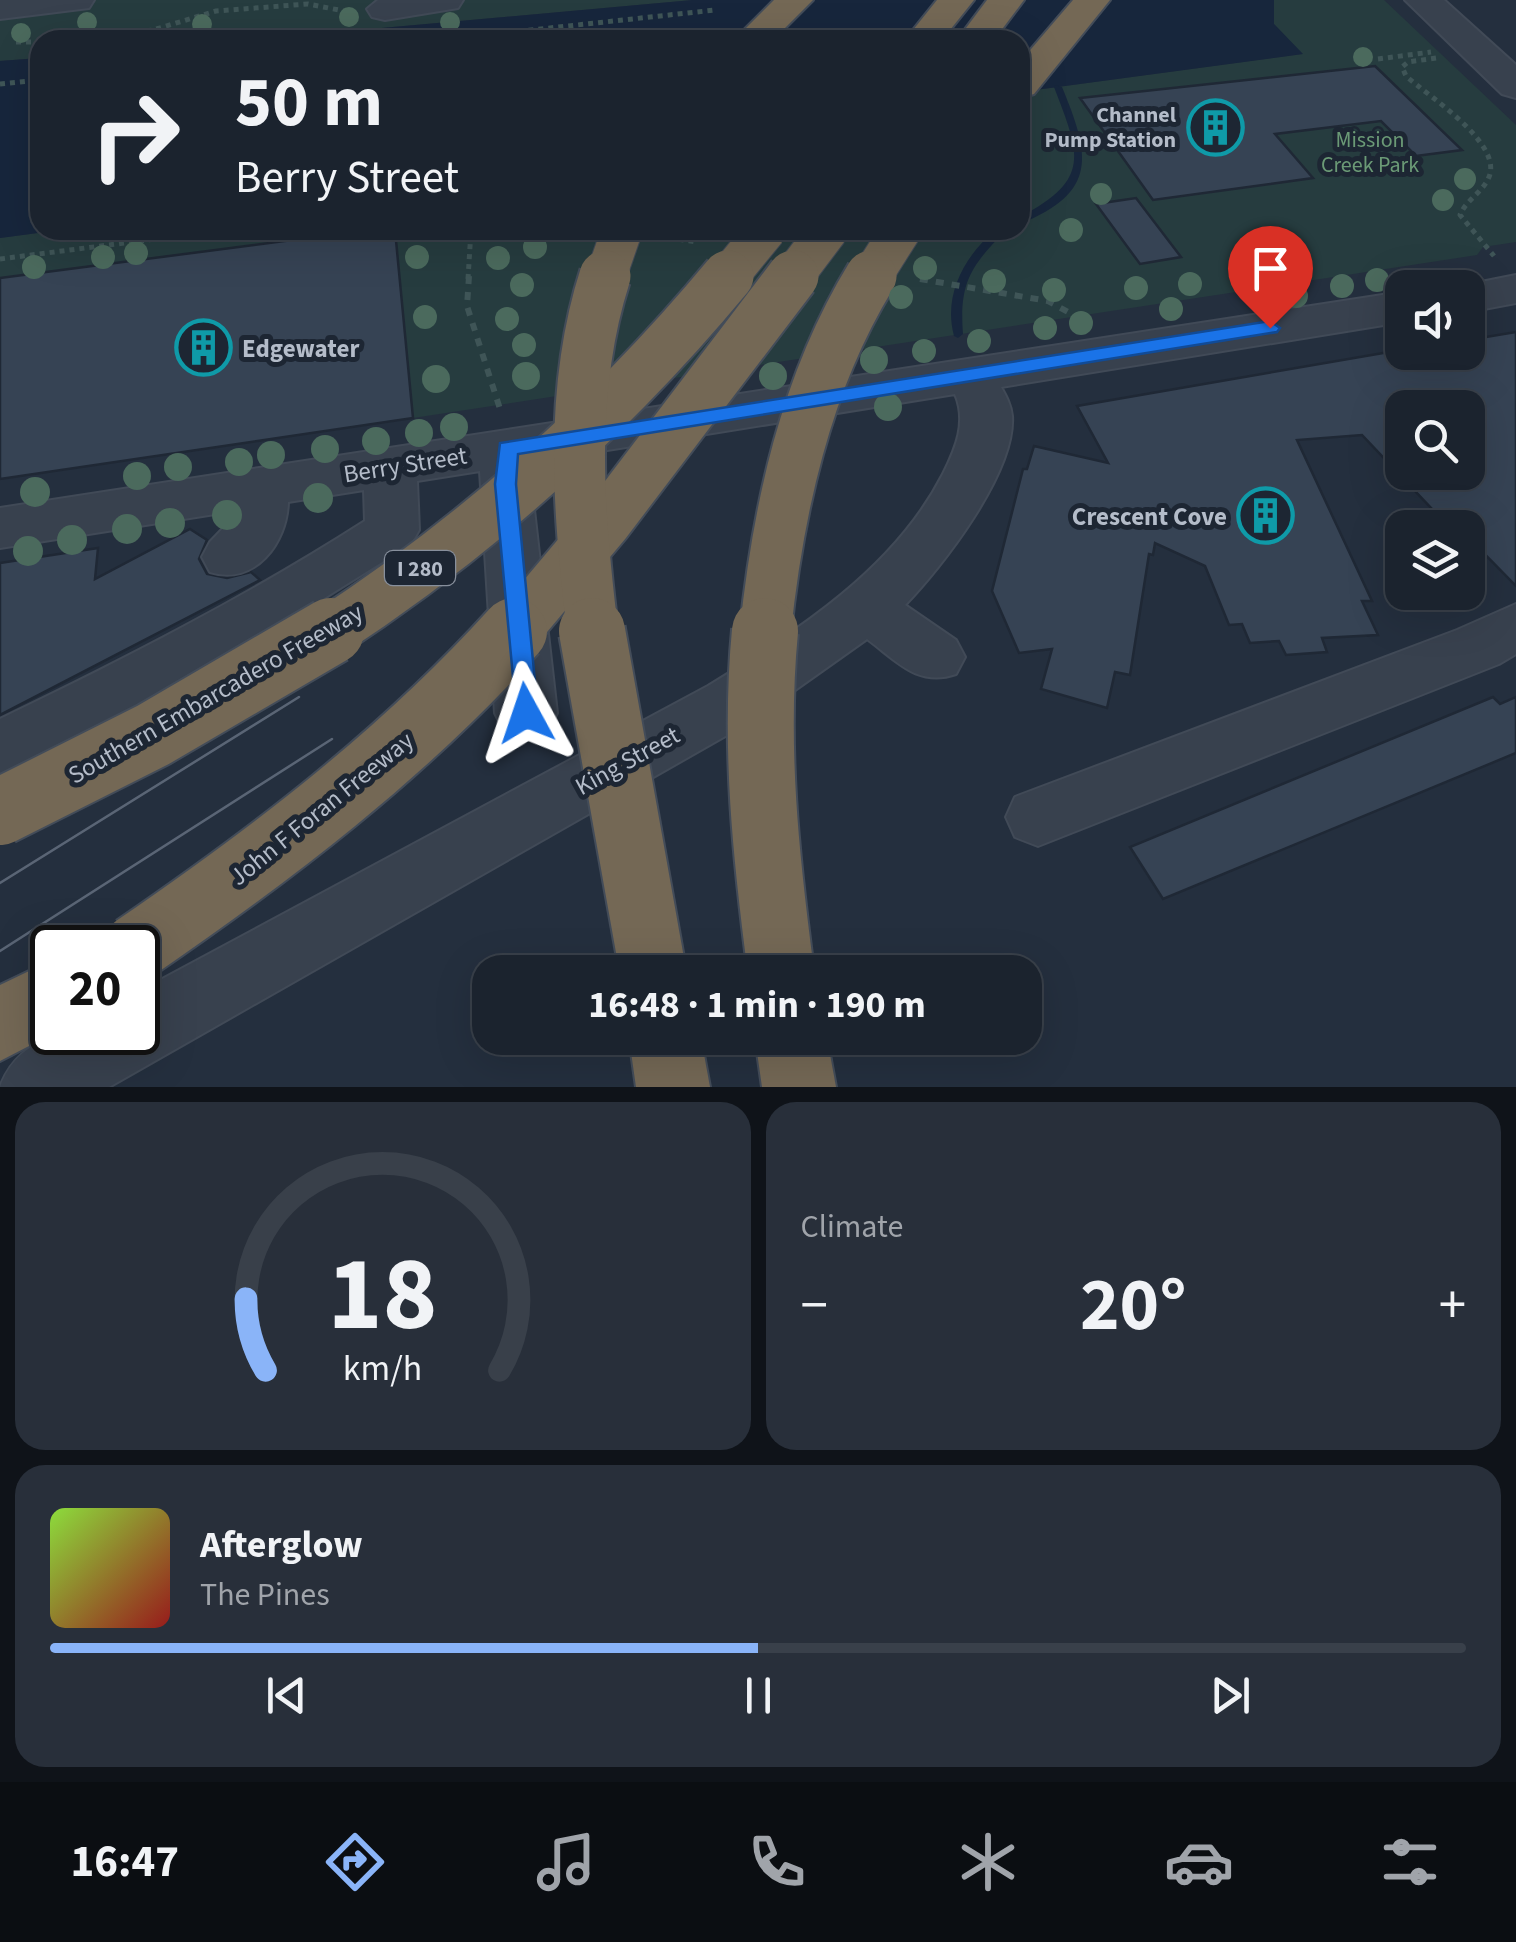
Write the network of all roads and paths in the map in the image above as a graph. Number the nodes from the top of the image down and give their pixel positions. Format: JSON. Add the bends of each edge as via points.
{"nodes":[{"id":1,"x":76,"y":0,"type":"edge"},
{"id":2,"x":446,"y":0,"type":"edge"},
{"id":3,"x":795,"y":0,"type":"edge"},
{"id":4,"x":956,"y":0,"type":"edge"},
{"id":5,"x":1006,"y":0,"type":"edge"},
{"id":6,"x":1092,"y":0,"type":"edge"},
{"id":7,"x":1423,"y":0,"type":"edge"},
{"id":8,"x":0,"y":8,"type":"edge"},
{"id":9,"x":385,"y":9,"type":"joint"},
{"id":10,"x":715,"y":10,"type":"dead end"},
{"id":11,"x":153,"y":30,"type":"edge"},
{"id":12,"x":530,"y":30,"type":"edge"},
{"id":13,"x":763,"y":30,"type":"edge"},
{"id":14,"x":931,"y":30,"type":"edge"},
{"id":15,"x":983,"y":30,"type":"edge"},
{"id":16,"x":1462,"y":51,"type":"junction"},
{"id":17,"x":1378,"y":59,"type":"dead end"},
{"id":18,"x":1030,"y":74,"type":"edge"},
{"id":19,"x":30,"y":81,"type":"edge"},
{"id":20,"x":0,"y":84,"type":"edge"},
{"id":21,"x":1516,"y":86,"type":"edge"},
{"id":22,"x":150,"y":240,"type":"edge"},
{"id":23,"x":470,"y":240,"type":"edge"},
{"id":24,"x":618,"y":240,"type":"edge"},
{"id":25,"x":758,"y":240,"type":"edge"},
{"id":26,"x":820,"y":240,"type":"edge"},
{"id":27,"x":896,"y":240,"type":"edge"},
{"id":28,"x":0,"y":260,"type":"edge"},
{"id":29,"x":1297,"y":269,"type":"dead end"},
{"id":30,"x":1506,"y":274,"type":"edge"},
{"id":31,"x":926,"y":280,"type":"dead end"},
{"id":32,"x":1311,"y":286,"type":"dead end"},
{"id":33,"x":1385,"y":310,"type":"edge"},
{"id":34,"x":1102,"y":354,"type":"junction"},
{"id":35,"x":970,"y":375,"type":"junction"},
{"id":36,"x":507,"y":448,"type":"junction"},
{"id":37,"x":390,"y":467,"type":"junction"},
{"id":38,"x":262,"y":487,"type":"junction"},
{"id":39,"x":0,"y":528,"type":"edge"},
{"id":40,"x":230,"y":557,"type":"dead end"},
{"id":41,"x":865,"y":608,"type":"junction"},
{"id":42,"x":1516,"y":627,"type":"edge"},
{"id":43,"x":935,"y":657,"type":"dead end"},
{"id":44,"x":526,"y":713,"type":"dead end"},
{"id":45,"x":0,"y":749,"type":"edge"},
{"id":46,"x":0,"y":812,"type":"edge"},
{"id":47,"x":1038,"y":816,"type":"dead end"},
{"id":48,"x":160,"y":932,"type":"edge"},
{"id":49,"x":650,"y":955,"type":"edge"},
{"id":50,"x":779,"y":955,"type":"edge"},
{"id":51,"x":30,"y":1008,"type":"edge"},
{"id":52,"x":160,"y":1019,"type":"edge"},
{"id":53,"x":0,"y":1025,"type":"edge"},
{"id":54,"x":95,"y":1055,"type":"edge"},
{"id":55,"x":667,"y":1055,"type":"edge"},
{"id":56,"x":793,"y":1055,"type":"edge"},
{"id":57,"x":37,"y":1087,"type":"edge"},
{"id":58,"x":673,"y":1087,"type":"edge"},
{"id":59,"x":798,"y":1087,"type":"edge"}],
"edges":[{"from":1,"to":8,"type":"street"},
{"from":2,"to":9,"type":"street"},
{"from":3,"to":13,"type":"highway"},
{"from":4,"to":14,"type":"highway"},
{"from":5,"to":15,"type":"highway"},
{"from":6,"to":18,"type":"highway"},
{"from":7,"to":16,"type":"street"},
{"from":9,"to":11,"type":"path","via":[[353,13],[308,4],[216,11]]},
{"from":10,"to":12,"type":"path"},
{"from":16,"to":17,"type":"path"},
{"from":16,"to":21,"type":"street"},
{"from":16,"to":30,"type":"path","via":[[1402,67],[1488,151],[1491,176],[1460,215]]},
{"from":19,"to":20,"type":"path"},
{"from":22,"to":28,"type":"path"},
{"from":23,"to":36,"type":"path","via":[[467,306]]},
{"from":24,"to":49,"type":"highway","bridge":true,"via":[[586,352],[580,452],[603,693]]},
{"from":25,"to":46,"type":"highway","name":"Southern Embarcadero Freeway","number":"I 280","bridge":true,"via":[[662,356],[466,537],[219,697]]},
{"from":26,"to":48,"type":"highway","name":"John F Foran Freeway","bridge":true,"via":[[612,512],[462,687],[374,772],[268,858]]},
{"from":27,"to":50,"type":"highway","bridge":true,"via":[[839,335],[812,402],[788,484],[772,579],[762,694],[763,809]]},
{"from":29,"to":32,"type":"path"},
{"from":31,"to":34,"type":"path","via":[[1064,306],[1078,315]]},
{"from":33,"to":34,"type":"street","name":"Berry Street"},
{"from":34,"to":35,"type":"street","name":"Berry Street"},
{"from":35,"to":36,"type":"street","name":"Berry Street"},
{"from":35,"to":41,"type":"street","name":"King Street","via":[[986,420],[966,482],[925,546]]},
{"from":36,"to":37,"type":"street","name":"Berry Street"},
{"from":36,"to":44,"type":"street"},
{"from":37,"to":38,"type":"street","name":"Berry Street"},
{"from":37,"to":45,"type":"street","via":[[392,530],[306,588]]},
{"from":38,"to":39,"type":"street","name":"Berry Street"},
{"from":38,"to":40,"type":"street","via":[[260,525]]},
{"from":41,"to":43,"type":"street"},
{"from":41,"to":52,"type":"street","name":"King Street","via":[[729,704]]},
{"from":42,"to":47,"type":"street"},
{"from":51,"to":53,"type":"highway"},
{"from":54,"to":57,"type":"street","name":"King Street"},
{"from":55,"to":58,"type":"highway"},
{"from":56,"to":59,"type":"highway"}]}
